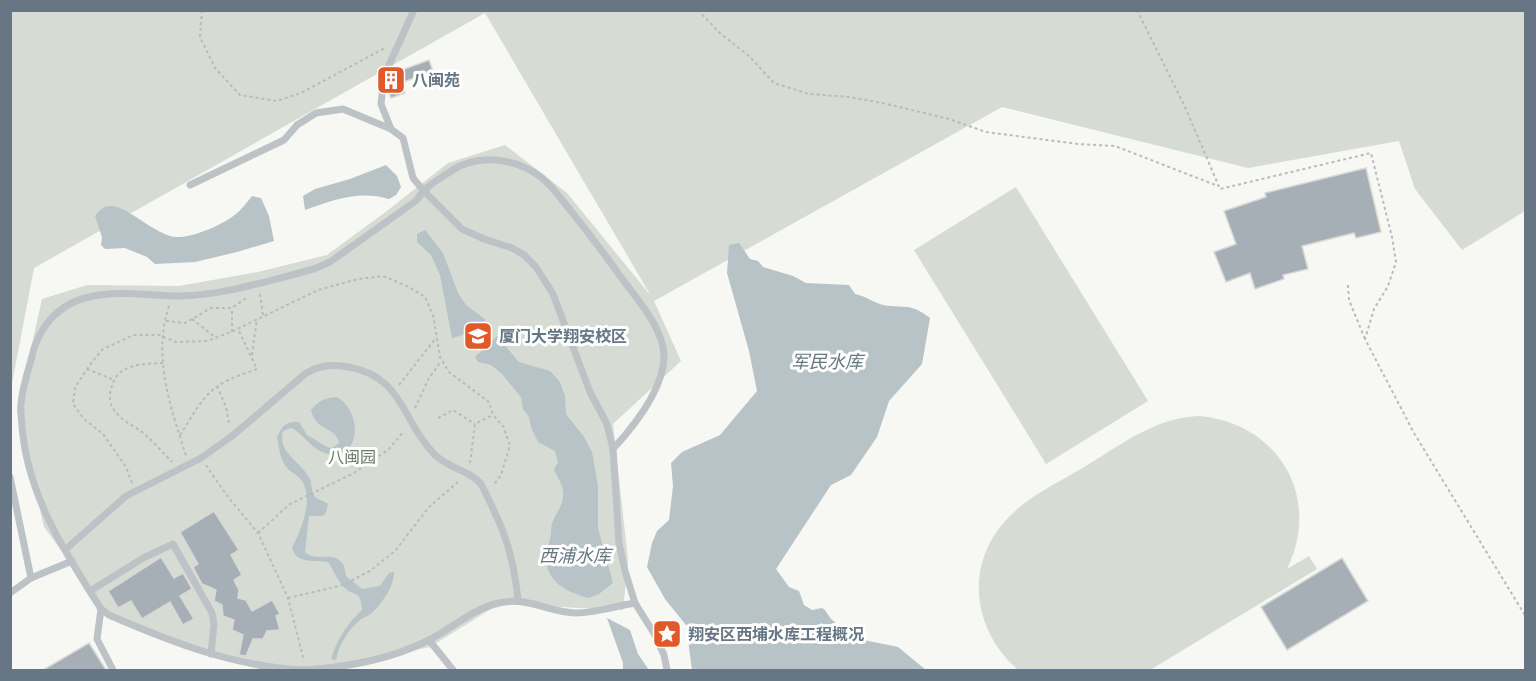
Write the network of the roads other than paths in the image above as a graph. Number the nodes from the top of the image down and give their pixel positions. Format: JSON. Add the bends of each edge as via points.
{"nodes":[{"id":1,"x":414,"y":10,"type":"edge"},
{"id":2,"x":391,"y":129,"type":"junction"},
{"id":3,"x":190,"y":185,"type":"dead end"},
{"id":4,"x":423,"y":190,"type":"junction"},
{"id":5,"x":613,"y":449,"type":"junction"},
{"id":6,"x":10,"y":477,"type":"edge"},
{"id":7,"x":66,"y":549,"type":"junction"},
{"id":8,"x":72,"y":561,"type":"junction"},
{"id":9,"x":31,"y":578,"type":"junction"},
{"id":10,"x":90,"y":591,"type":"junction"},
{"id":11,"x":10,"y":593,"type":"edge"},
{"id":12,"x":518,"y":600,"type":"junction"},
{"id":13,"x":635,"y":603,"type":"junction"},
{"id":14,"x":101,"y":609,"type":"junction"},
{"id":15,"x":429,"y":640,"type":"junction"},
{"id":16,"x":211,"y":654,"type":"junction"},
{"id":17,"x":113,"y":670,"type":"edge"},
{"id":18,"x":294,"y":670,"type":"edge"},
{"id":19,"x":305,"y":670,"type":"edge"},
{"id":20,"x":453,"y":670,"type":"edge"},
{"id":21,"x":667,"y":670,"type":"edge"}],
"edges":[{"from":1,"to":2,"type":"lane","via":[[384,76],[381,104]]},
{"from":2,"to":3,"type":"lane","via":[[344,109],[316,113],[297,125],[284,140]]},
{"from":2,"to":4,"type":"lane","via":[[403,138],[413,178]]},
{"from":4,"to":5,"type":"lane","via":[[462,229],[512,248],[536,267],[562,315],[586,383],[607,424]]},
{"from":4,"to":5,"type":"lane","via":[[468,162],[496,160],[513,164],[541,177],[591,236],[661,334],[664,357],[649,400]]},
{"from":4,"to":7,"type":"lane","via":[[417,200],[330,262],[314,269],[211,293],[114,293],[88,297],[53,315],[40,332],[32,354],[21,404],[30,472],[46,516]]},
{"from":5,"to":13,"type":"lane","via":[[619,543]]},
{"from":6,"to":9,"type":"lane"},
{"from":7,"to":8,"type":"lane"},
{"from":7,"to":12,"type":"lane","via":[[126,496],[201,458],[316,367],[338,365],[367,371],[384,381],[433,453],[481,484],[510,546]]},
{"from":8,"to":9,"type":"lane"},
{"from":8,"to":10,"type":"lane"},
{"from":9,"to":11,"type":"lane"},
{"from":10,"to":14,"type":"lane"},
{"from":10,"to":16,"type":"lane","via":[[173,544],[212,613]]},
{"from":12,"to":13,"type":"lane","via":[[574,613]]},
{"from":12,"to":15,"type":"lane","via":[[483,608]]},
{"from":13,"to":21,"type":"lane","via":[[655,635]]},
{"from":14,"to":16,"type":"lane","via":[[163,638]]},
{"from":14,"to":17,"type":"lane","via":[[97,639]]},
{"from":15,"to":19,"type":"lane","via":[[357,664]]},
{"from":15,"to":20,"type":"lane"},
{"from":16,"to":18,"type":"lane"},
{"from":18,"to":19,"type":"lane"}]}
